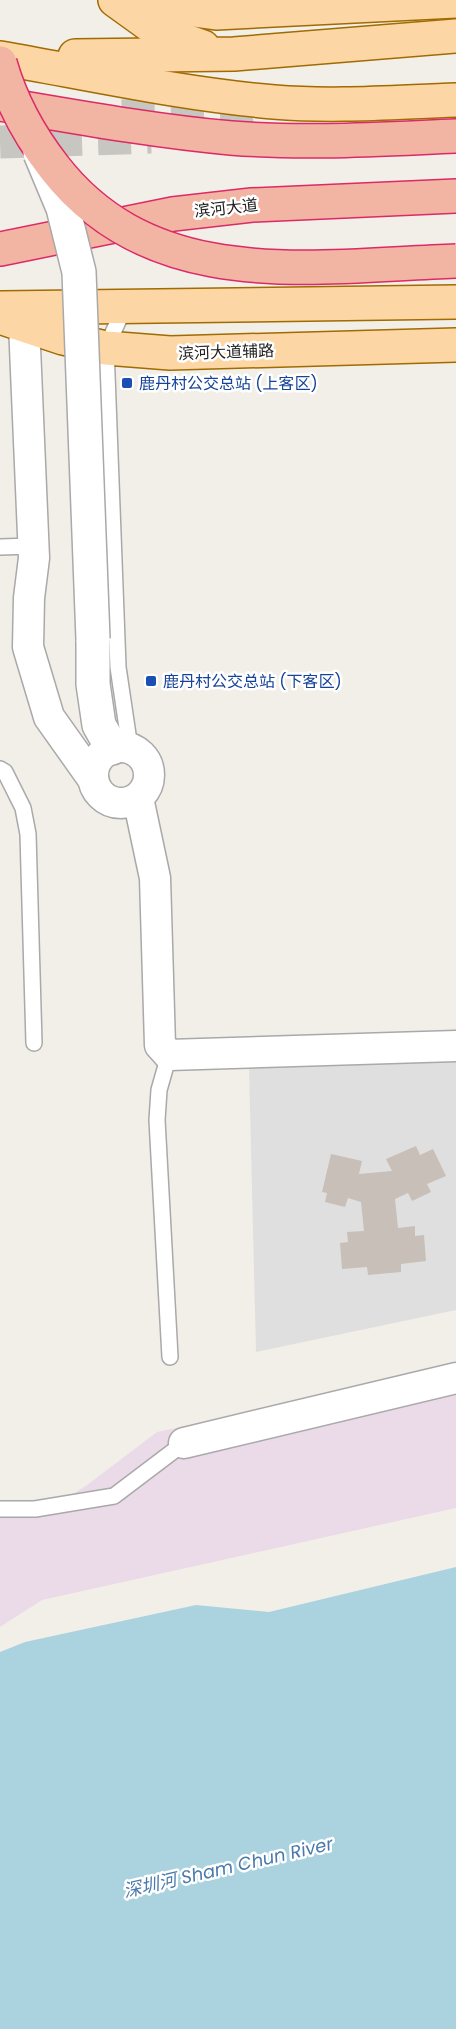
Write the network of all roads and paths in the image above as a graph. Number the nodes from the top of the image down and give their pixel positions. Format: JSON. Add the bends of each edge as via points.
{"nodes":[{"id":1,"x":115,"y":0,"type":"edge"},
{"id":2,"x":154,"y":0,"type":"edge"},
{"id":3,"x":456,"y":1,"type":"edge"},
{"id":4,"x":456,"y":36,"type":"edge"},
{"id":5,"x":234,"y":54,"type":"junction"},
{"id":6,"x":0,"y":57,"type":"edge"},
{"id":7,"x":0,"y":63,"type":"edge"},
{"id":8,"x":456,"y":100,"type":"edge"},
{"id":9,"x":0,"y":104,"type":"edge"},
{"id":10,"x":456,"y":136,"type":"edge"},
{"id":11,"x":36,"y":146,"type":"junction"},
{"id":12,"x":456,"y":196,"type":"edge"},
{"id":13,"x":0,"y":249,"type":"edge"},
{"id":14,"x":456,"y":261,"type":"edge"},
{"id":15,"x":456,"y":302,"type":"edge"},
{"id":16,"x":125,"y":306,"type":"junction"},
{"id":17,"x":8,"y":316,"type":"edge"},
{"id":18,"x":456,"y":345,"type":"edge"},
{"id":19,"x":106,"y":348,"type":"junction"},
{"id":20,"x":170,"y":354,"type":"junction"},
{"id":21,"x":33,"y":546,"type":"junction"},
{"id":22,"x":0,"y":547,"type":"edge"},
{"id":23,"x":121,"y":748,"type":"junction"},
{"id":24,"x":0,"y":769,"type":"edge"},
{"id":25,"x":93,"y":779,"type":"junction"},
{"id":26,"x":138,"y":798,"type":"junction"},
{"id":27,"x":34,"y":1043,"type":"dead end"},
{"id":28,"x":456,"y":1046,"type":"edge"},
{"id":29,"x":169,"y":1055,"type":"junction"},
{"id":30,"x":170,"y":1357,"type":"dead end"},
{"id":31,"x":456,"y":1378,"type":"edge"},
{"id":32,"x":184,"y":1443,"type":"joint"},
{"id":33,"x":0,"y":1509,"type":"edge"}],
"edges":[{"from":1,"to":5,"type":"main road","via":[[158,31],[196,46]]},
{"from":2,"to":3,"type":"main road","via":[[216,13]]},
{"from":4,"to":5,"type":"main road"},
{"from":5,"to":6,"type":"main road"},
{"from":6,"to":8,"type":"main road","via":[[275,102],[344,105]]},
{"from":7,"to":11,"type":"highway","bridge":true,"via":[[9,94]]},
{"from":9,"to":10,"type":"highway","via":[[233,138]]},
{"from":11,"to":14,"type":"highway","bridge":true,"via":[[67,184],[128,233],[197,259],[288,267]]},
{"from":11,"to":23,"type":"street","bridge":true,"via":[[63,208],[79,272],[93,684],[99,725]]},
{"from":12,"to":13,"type":"highway","name":"滨河大道","via":[[252,205],[184,213]]},
{"from":15,"to":16,"type":"main road"},
{"from":16,"to":17,"type":"main road"},
{"from":16,"to":19,"type":"lane"},
{"from":16,"to":20,"type":"main road"},
{"from":17,"to":19,"type":"main road","name":"滨河大道辅路","via":[[63,338]]},
{"from":17,"to":21,"type":"street"},
{"from":18,"to":20,"type":"main road","name":"滨河大道辅路"},
{"from":19,"to":20,"type":"main road","name":"滨河大道辅路"},
{"from":19,"to":23,"type":"lane"},
{"from":21,"to":22,"type":"lane"},
{"from":21,"to":25,"type":"street","via":[[28,647],[49,717]]},
{"from":23,"to":25,"type":"street","via":[[97,760]]},
{"from":23,"to":26,"type":"street","via":[[144,758],[148,766],[148,783]]},
{"from":24,"to":27,"type":"lane","via":[[23,808],[28,834]]},
{"from":25,"to":26,"type":"street","via":[[96,788],[110,801],[120,803]]},
{"from":26,"to":29,"type":"street","via":[[155,878],[160,1045]]},
{"from":28,"to":29,"type":"street"},
{"from":29,"to":30,"type":"lane","via":[[159,1090],[157,1120]]},
{"from":31,"to":32,"type":"street"},
{"from":32,"to":33,"type":"lane","via":[[114,1496],[35,1509]]}]}
